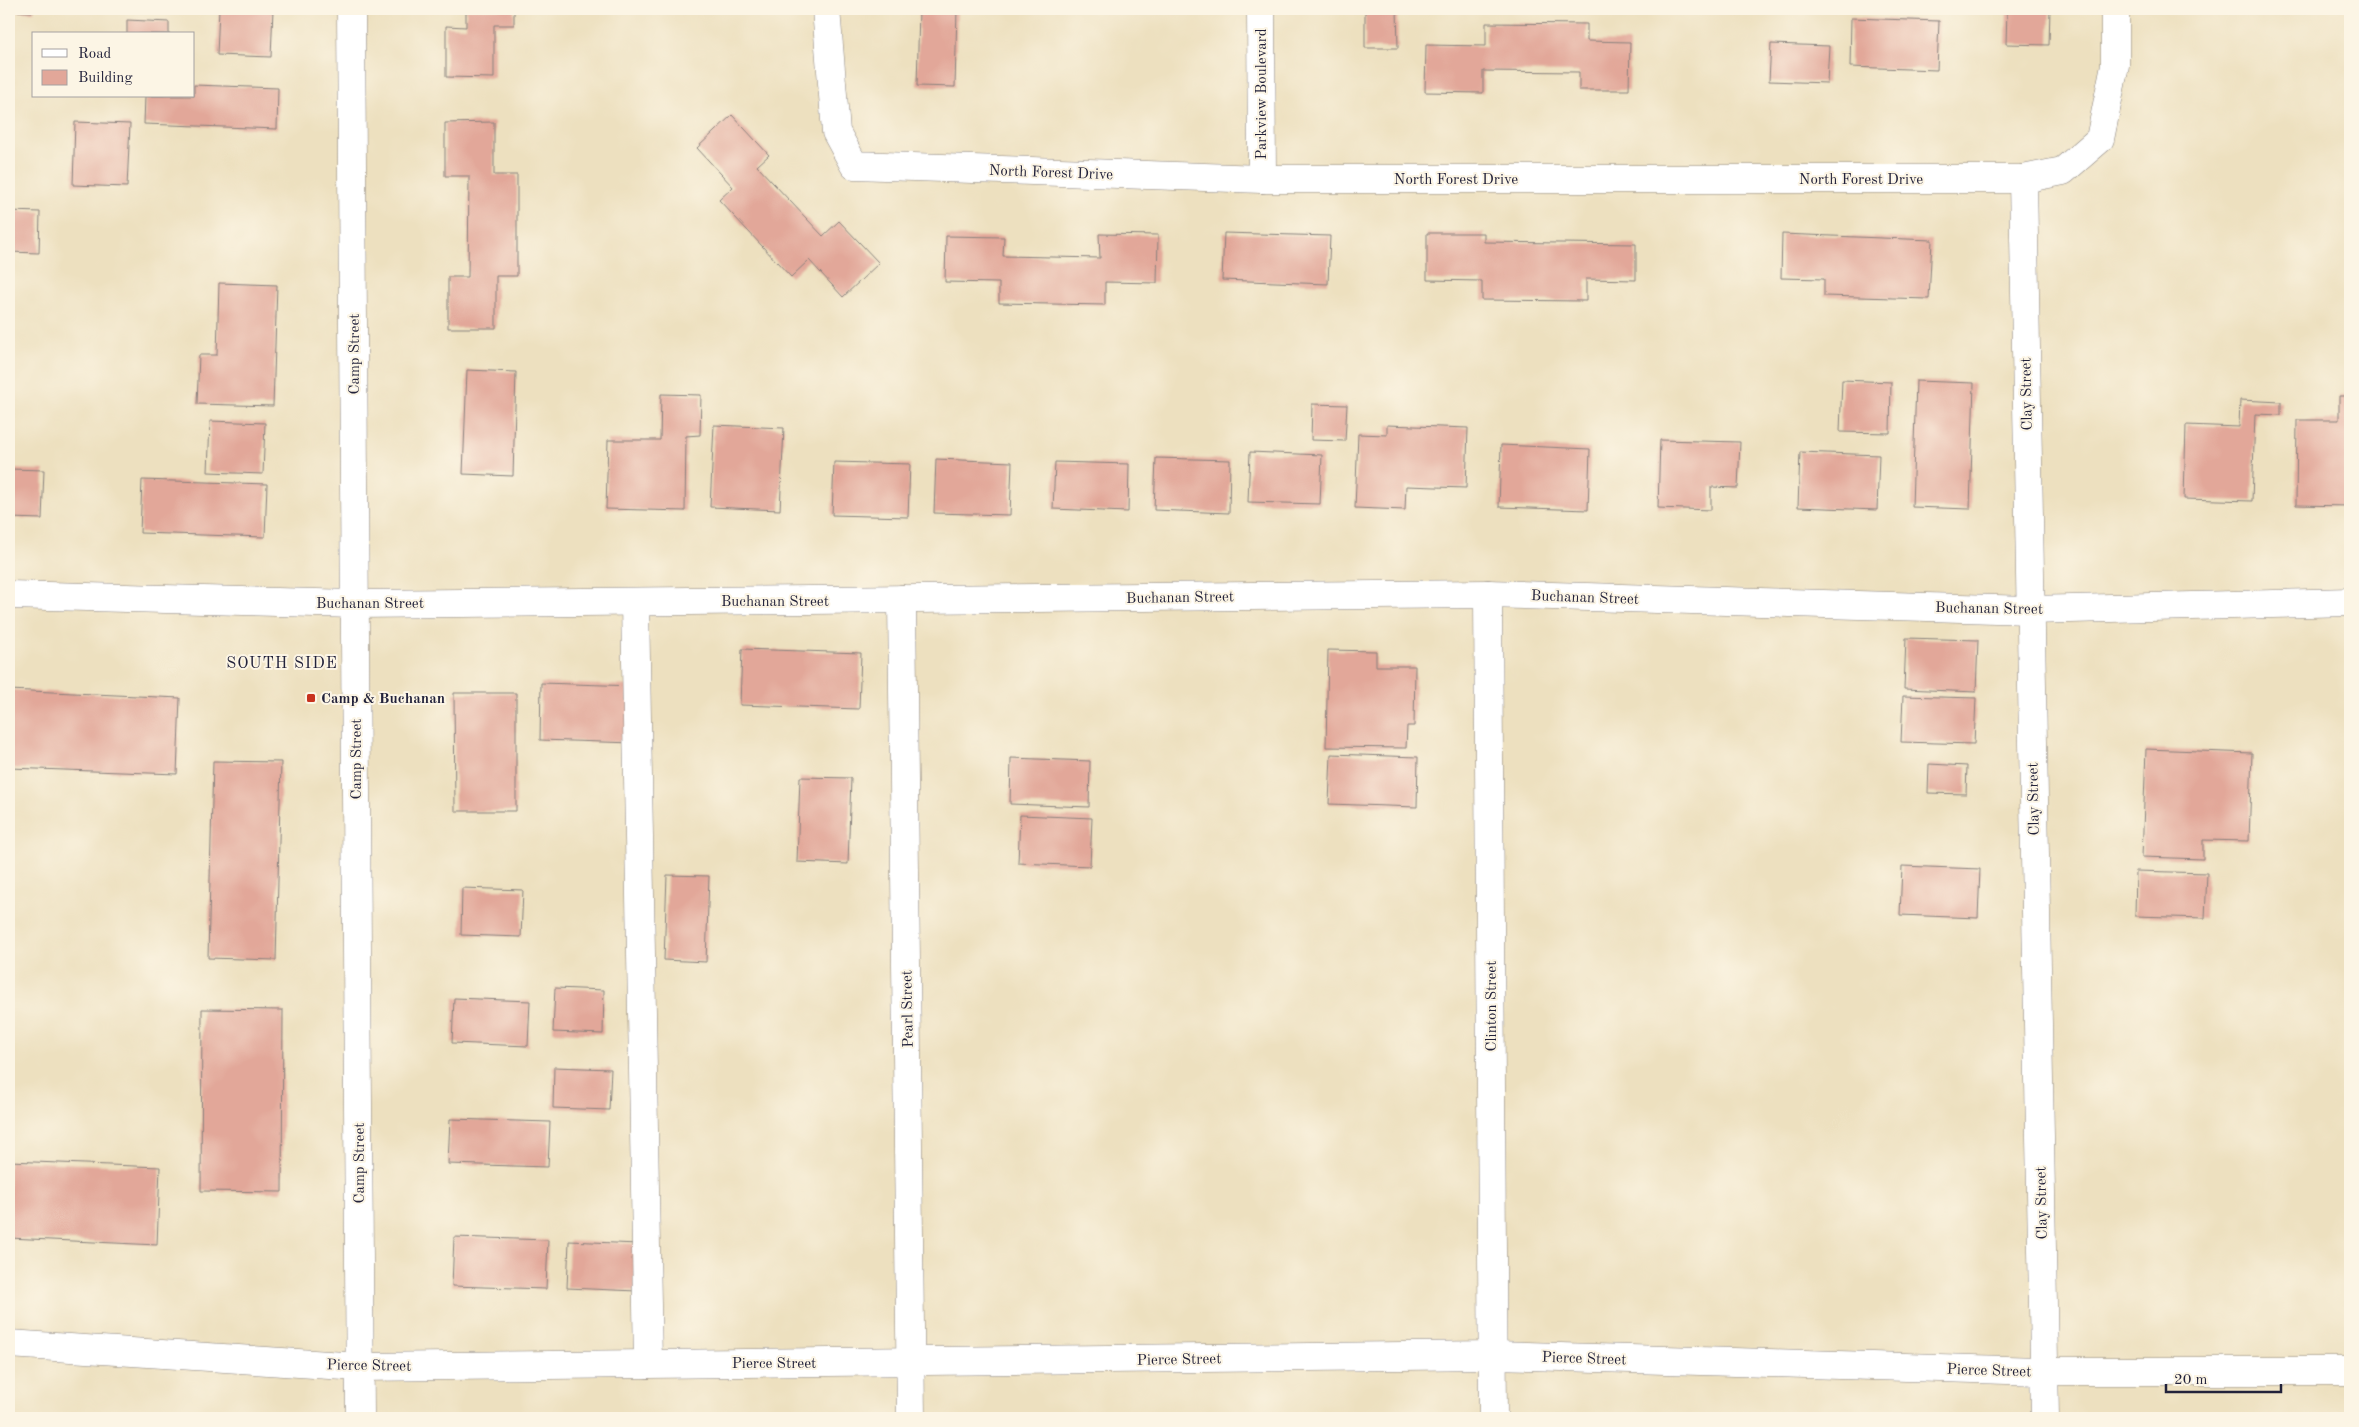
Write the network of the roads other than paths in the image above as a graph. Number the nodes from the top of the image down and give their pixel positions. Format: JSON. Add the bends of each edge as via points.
{"nodes":[{"id":1,"x":352,"y":9,"type":"edge"},
{"id":2,"x":826,"y":9,"type":"edge"},
{"id":3,"x":1261,"y":9,"type":"edge"},
{"id":4,"x":2115,"y":9,"type":"edge"},
{"id":5,"x":1262,"y":179,"type":"junction"},
{"id":6,"x":2022,"y":179,"type":"junction"},
{"id":7,"x":1488,"y":594,"type":"junction"},
{"id":8,"x":9,"y":595,"type":"edge"},
{"id":9,"x":902,"y":600,"type":"junction"},
{"id":10,"x":635,"y":602,"type":"junction"},
{"id":11,"x":2350,"y":602,"type":"edge"},
{"id":12,"x":355,"y":604,"type":"junction"},
{"id":13,"x":2030,"y":610,"type":"junction"},
{"id":14,"x":9,"y":1344,"type":"edge"},
{"id":15,"x":1494,"y":1355,"type":"junction"},
{"id":16,"x":912,"y":1362,"type":"junction"},
{"id":17,"x":648,"y":1364,"type":"junction"},
{"id":18,"x":360,"y":1367,"type":"junction"},
{"id":19,"x":2044,"y":1371,"type":"junction"},
{"id":20,"x":2350,"y":1372,"type":"edge"},
{"id":21,"x":360,"y":1418,"type":"edge"},
{"id":22,"x":911,"y":1418,"type":"edge"},
{"id":23,"x":1493,"y":1418,"type":"edge"},
{"id":24,"x":2045,"y":1418,"type":"edge"}],
"edges":[{"from":1,"to":12,"type":"street","name":"Camp Street"},
{"from":2,"to":5,"type":"street","name":"North Forest Drive","via":[[836,132],[854,165]]},
{"from":3,"to":5,"type":"street","name":"Parkview Boulevard"},
{"from":4,"to":6,"type":"street","name":"North Forest Drive","via":[[2115,65],[2100,139],[2063,171]]},
{"from":5,"to":6,"type":"street","name":"North Forest Drive"},
{"from":6,"to":13,"type":"street","name":"Clay Street"},
{"from":7,"to":9,"type":"street","name":"Buchanan Street"},
{"from":7,"to":13,"type":"street","name":"Buchanan Street"},
{"from":7,"to":15,"type":"street","name":"Clinton Street"},
{"from":8,"to":12,"type":"street","name":"Buchanan Street"},
{"from":9,"to":10,"type":"street","name":"Buchanan Street"},
{"from":9,"to":16,"type":"street","name":"Pearl Street"},
{"from":10,"to":12,"type":"street","name":"Buchanan Street"},
{"from":10,"to":17,"type":"street"},
{"from":11,"to":13,"type":"street","name":"Buchanan Street"},
{"from":12,"to":18,"type":"street","name":"Camp Street"},
{"from":13,"to":19,"type":"street","name":"Clay Street"},
{"from":14,"to":18,"type":"street","name":"Pierce Street"},
{"from":15,"to":16,"type":"street","name":"Pierce Street"},
{"from":15,"to":19,"type":"street","name":"Pierce Street"},
{"from":15,"to":23,"type":"street","name":"Clinton Street"},
{"from":16,"to":17,"type":"street","name":"Pierce Street"},
{"from":16,"to":22,"type":"street","name":"Pearl Street"},
{"from":17,"to":18,"type":"street","name":"Pierce Street"},
{"from":18,"to":21,"type":"street","name":"Camp Street"},
{"from":19,"to":20,"type":"street","name":"Pierce Street"},
{"from":19,"to":24,"type":"street","name":"Clay Street"}]}
